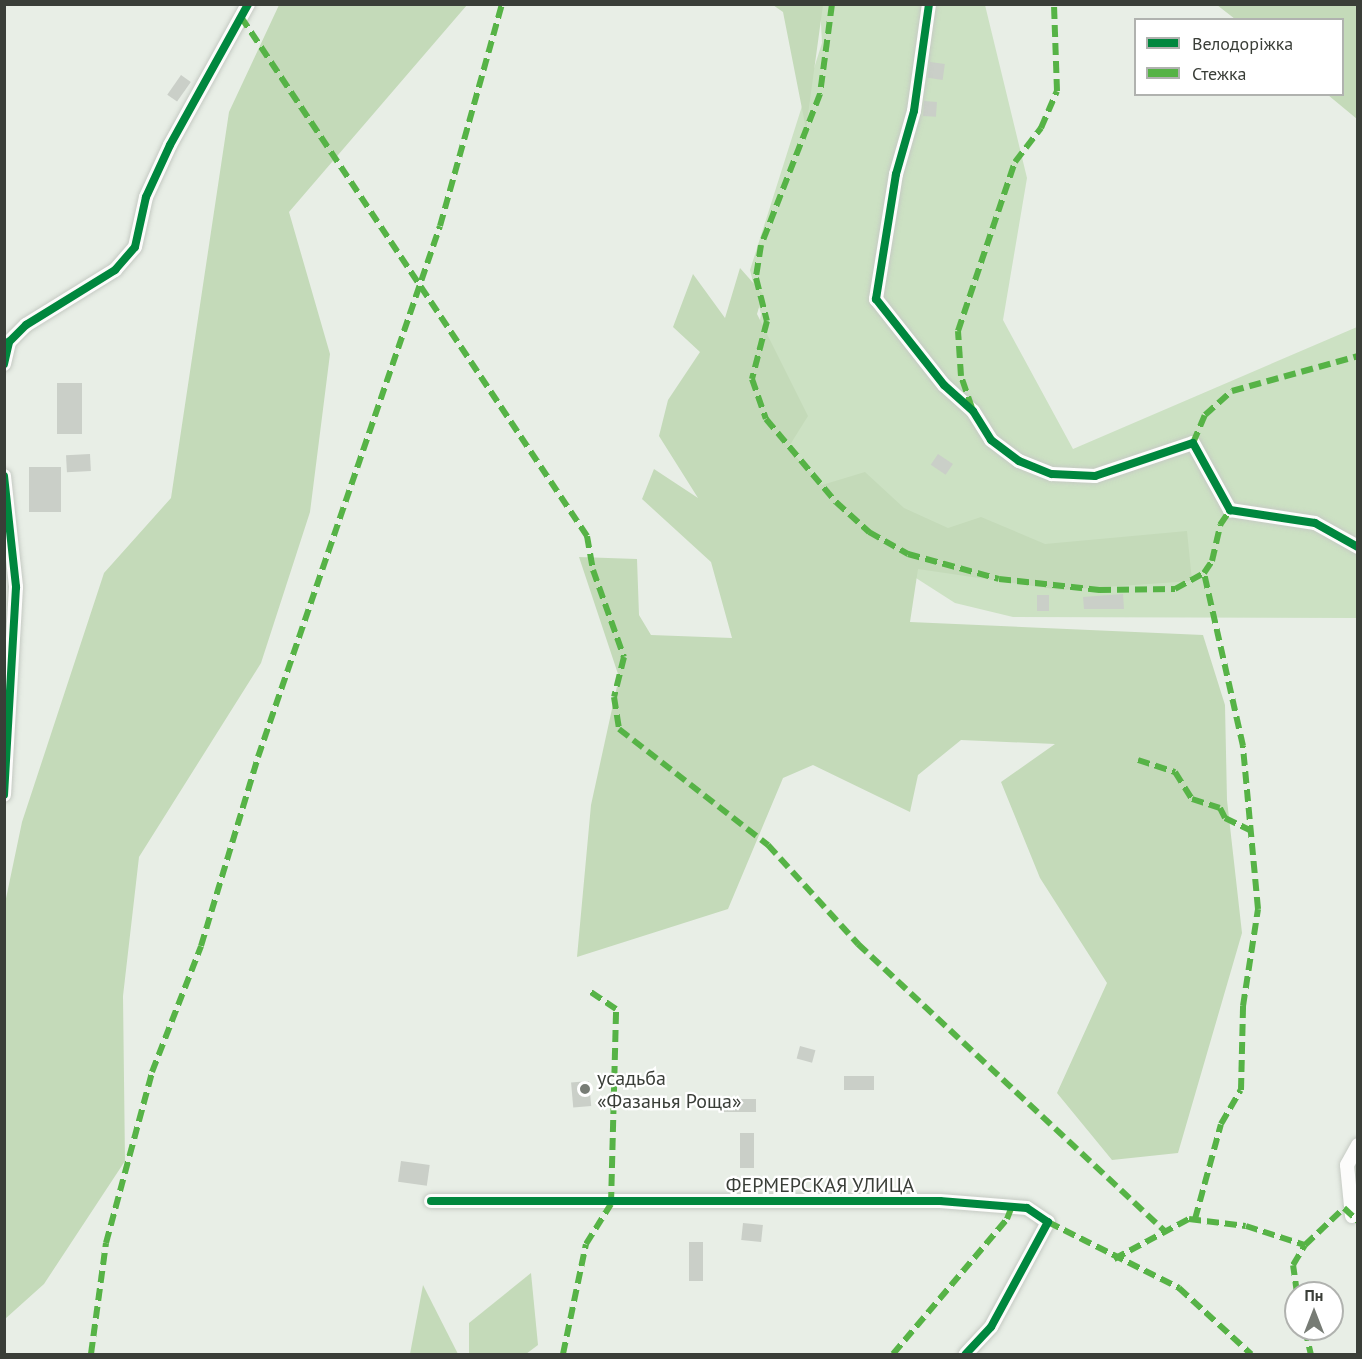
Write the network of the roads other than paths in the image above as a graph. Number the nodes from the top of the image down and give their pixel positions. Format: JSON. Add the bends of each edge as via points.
{"nodes":[{"id":1,"x":248,"y":4,"type":"edge"},
{"id":2,"x":929,"y":4,"type":"edge"},
{"id":3,"x":4,"y":364,"type":"edge"},
{"id":4,"x":4,"y":476,"type":"edge"},
{"id":5,"x":1358,"y":548,"type":"edge"},
{"id":6,"x":4,"y":795,"type":"edge"},
{"id":7,"x":1358,"y":1145,"type":"edge"},
{"id":8,"x":431,"y":1201,"type":"dead end"},
{"id":9,"x":1352,"y":1216,"type":"dead end"},
{"id":10,"x":966,"y":1354,"type":"edge"}],
"edges":[{"from":1,"to":3,"type":"street","via":[[170,145],[146,197],[135,247],[115,270],[26,325],[9,342]]},
{"from":2,"to":5,"type":"street","via":[[914,111],[897,174],[876,299],[944,385],[973,411],[992,440],[1036,469],[1095,476],[1193,443],[1230,510],[1315,523]]},
{"from":4,"to":6,"type":"street","via":[[16,587]]},
{"from":7,"to":9,"type":"street","via":[[1347,1164]]},
{"from":8,"to":10,"type":"street","name":"ФЕРМЕРСКАЯ УЛИЦА","via":[[940,1201],[1027,1208],[1048,1222],[991,1327]]}]}
